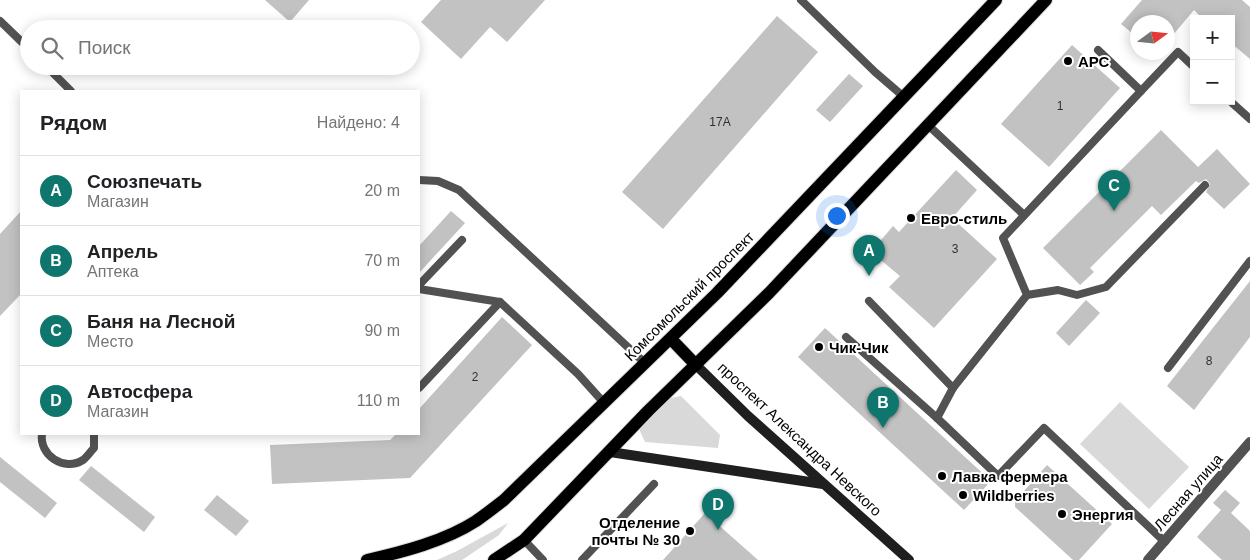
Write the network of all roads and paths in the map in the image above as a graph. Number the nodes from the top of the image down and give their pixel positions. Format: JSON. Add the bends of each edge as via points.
{"nodes":[{"id":1,"x":800,"y":0,"type":"edge"},
{"id":2,"x":996,"y":0,"type":"edge"},
{"id":3,"x":1046,"y":0,"type":"edge"},
{"id":4,"x":0,"y":21,"type":"edge"},
{"id":5,"x":20,"y":40,"type":"edge"},
{"id":6,"x":1098,"y":50,"type":"dead end"},
{"id":7,"x":1190,"y":63,"type":"edge"},
{"id":8,"x":55,"y":75,"type":"edge"},
{"id":9,"x":70,"y":90,"type":"edge"},
{"id":10,"x":1141,"y":92,"type":"junction"},
{"id":11,"x":904,"y":97,"type":"junction"},
{"id":12,"x":1234,"y":105,"type":"edge"},
{"id":13,"x":1250,"y":120,"type":"edge"},
{"id":14,"x":928,"y":125,"type":"junction"},
{"id":15,"x":420,"y":180,"type":"edge"},
{"id":16,"x":1205,"y":185,"type":"dead end"},
{"id":17,"x":1024,"y":215,"type":"junction"},
{"id":18,"x":462,"y":240,"type":"dead end"},
{"id":19,"x":1250,"y":262,"type":"edge"},
{"id":20,"x":420,"y":284,"type":"edge"},
{"id":21,"x":420,"y":289,"type":"edge"},
{"id":22,"x":1027,"y":295,"type":"junction"},
{"id":23,"x":869,"y":301,"type":"dead end"},
{"id":24,"x":500,"y":302,"type":"junction"},
{"id":25,"x":846,"y":337,"type":"dead end"},
{"id":26,"x":671,"y":340,"type":"junction"},
{"id":27,"x":646,"y":364,"type":"junction"},
{"id":28,"x":696,"y":365,"type":"junction"},
{"id":29,"x":1168,"y":368,"type":"dead end"},
{"id":30,"x":420,"y":387,"type":"edge"},
{"id":31,"x":953,"y":388,"type":"junction"},
{"id":32,"x":605,"y":404,"type":"junction"},
{"id":33,"x":937,"y":418,"type":"junction"},
{"id":34,"x":42,"y":435,"type":"edge"},
{"id":35,"x":94,"y":435,"type":"edge"},
{"id":36,"x":1250,"y":442,"type":"edge"},
{"id":37,"x":610,"y":452,"type":"junction"},
{"id":38,"x":654,"y":484,"type":"dead end"},
{"id":39,"x":823,"y":484,"type":"junction"},
{"id":40,"x":524,"y":540,"type":"junction"},
{"id":41,"x":1165,"y":542,"type":"junction"},
{"id":42,"x":366,"y":560,"type":"edge"},
{"id":43,"x":494,"y":560,"type":"edge"},
{"id":44,"x":543,"y":560,"type":"edge"},
{"id":45,"x":582,"y":560,"type":"edge"},
{"id":46,"x":909,"y":560,"type":"edge"},
{"id":47,"x":1148,"y":560,"type":"edge"}],
"edges":[{"from":1,"to":11,"type":"lane"},
{"from":2,"to":11,"type":"main road","name":"Комсомольский проспект"},
{"from":3,"to":14,"type":"main road"},
{"from":4,"to":5,"type":"lane"},
{"from":6,"to":10,"type":"lane"},
{"from":7,"to":10,"type":"lane","via":[[1178,52]]},
{"from":8,"to":9,"type":"lane"},
{"from":10,"to":17,"type":"lane"},
{"from":11,"to":26,"type":"main road","name":"Комсомольский проспект"},
{"from":12,"to":13,"type":"lane"},
{"from":14,"to":17,"type":"lane"},
{"from":14,"to":28,"type":"main road"},
{"from":15,"to":27,"type":"lane","via":[[438,181],[459,190]]},
{"from":16,"to":22,"type":"lane","via":[[1106,287],[1077,295],[1058,290]]},
{"from":17,"to":22,"type":"lane","via":[[1003,238]]},
{"from":18,"to":20,"type":"lane"},
{"from":19,"to":29,"type":"lane"},
{"from":21,"to":24,"type":"lane"},
{"from":22,"to":31,"type":"lane"},
{"from":23,"to":31,"type":"lane"},
{"from":24,"to":30,"type":"lane"},
{"from":24,"to":32,"type":"lane","via":[[578,374]]},
{"from":25,"to":33,"type":"lane"},
{"from":26,"to":27,"type":"main road","name":"Комсомольский проспект"},
{"from":26,"to":28,"type":"main road","name":"проспект Александра Невского"},
{"from":27,"to":32,"type":"main road","name":"Комсомольский проспект"},
{"from":28,"to":37,"type":"main road"},
{"from":28,"to":39,"type":"main road","name":"проспект Александра Невского"},
{"from":31,"to":33,"type":"lane"},
{"from":32,"to":42,"type":"main road","name":"Комсомольский проспект","via":[[504,500],[475,522],[435,541]]},
{"from":33,"to":41,"type":"lane","via":[[998,476],[1044,428]]},
{"from":34,"to":35,"type":"lane","via":[[41,441],[50,457],[65,464],[82,460],[94,448]]},
{"from":36,"to":41,"type":"street","name":"Лесная улица"},
{"from":37,"to":39,"type":"main road"},
{"from":37,"to":40,"type":"main road"},
{"from":38,"to":45,"type":"lane"},
{"from":39,"to":46,"type":"main road","name":"проспект Александра Невского"},
{"from":40,"to":43,"type":"main road"},
{"from":40,"to":44,"type":"lane"},
{"from":41,"to":47,"type":"street","name":"Лесная улица"}]}
